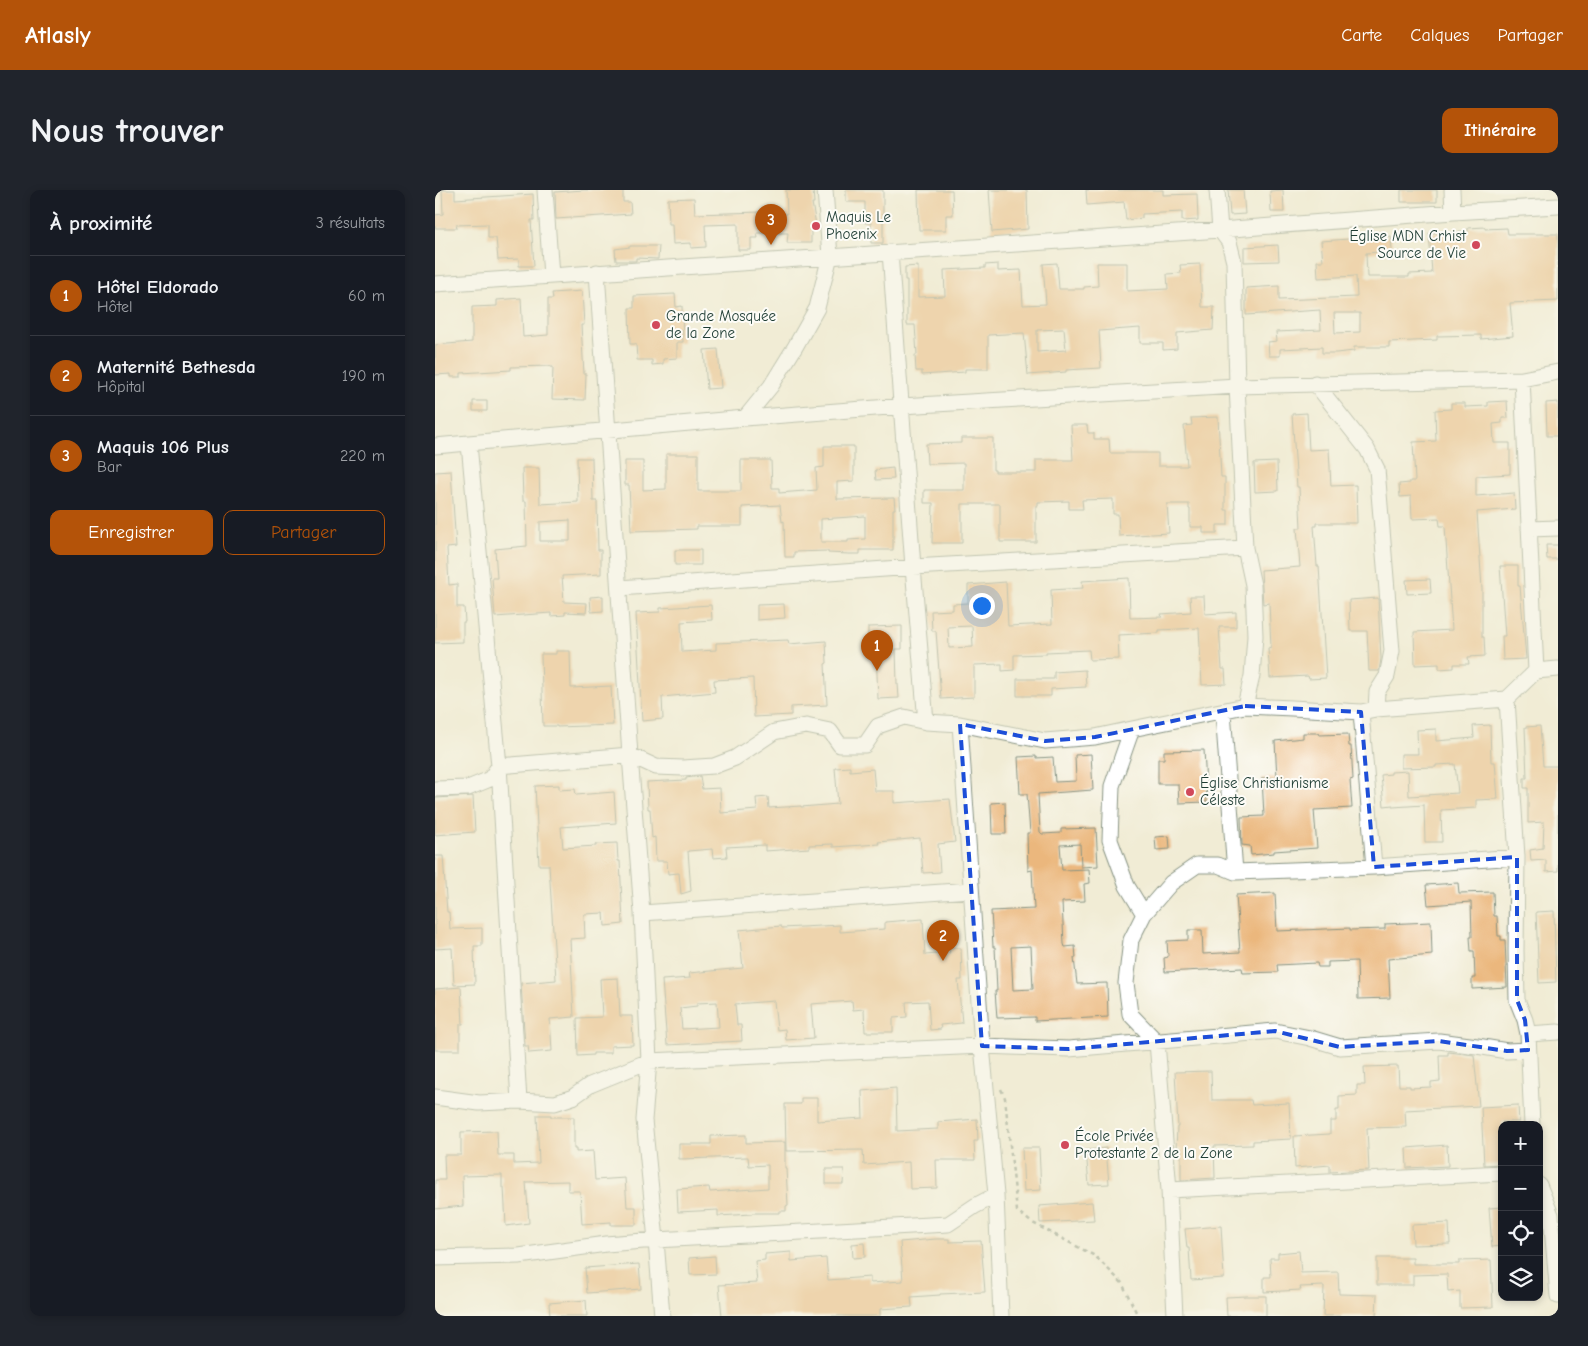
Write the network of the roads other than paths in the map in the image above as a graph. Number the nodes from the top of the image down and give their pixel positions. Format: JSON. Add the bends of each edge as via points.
{"nodes":[{"id":1,"x":545,"y":190,"type":"edge"},
{"id":2,"x":825,"y":190,"type":"edge"},
{"id":3,"x":1217,"y":190,"type":"edge"},
{"id":4,"x":1452,"y":190,"type":"edge"},
{"id":5,"x":1558,"y":206,"type":"edge"},
{"id":6,"x":1453,"y":212,"type":"junction"},
{"id":7,"x":1220,"y":230,"type":"junction"},
{"id":8,"x":890,"y":252,"type":"junction"},
{"id":9,"x":830,"y":256,"type":"junction"},
{"id":10,"x":597,"y":272,"type":"junction"},
{"id":11,"x":551,"y":276,"type":"junction"},
{"id":12,"x":435,"y":284,"type":"edge"},
{"id":13,"x":1558,"y":372,"type":"edge"},
{"id":14,"x":1523,"y":379,"type":"junction"},
{"id":15,"x":1315,"y":383,"type":"junction"},
{"id":16,"x":1237,"y":386,"type":"junction"},
{"id":17,"x":902,"y":406,"type":"junction"},
{"id":18,"x":745,"y":418,"type":"junction"},
{"id":19,"x":608,"y":430,"type":"junction"},
{"id":20,"x":469,"y":444,"type":"junction"},
{"id":21,"x":435,"y":446,"type":"edge"},
{"id":22,"x":1558,"y":528,"type":"edge"},
{"id":23,"x":1529,"y":529,"type":"junction"},
{"id":24,"x":1245,"y":548,"type":"junction"},
{"id":25,"x":913,"y":568,"type":"junction"},
{"id":26,"x":619,"y":588,"type":"junction"},
{"id":27,"x":1558,"y":669,"type":"edge"},
{"id":28,"x":1535,"y":670,"type":"junction"},
{"id":29,"x":1507,"y":699,"type":"junction"},
{"id":30,"x":1245,"y":706,"type":"junction"},
{"id":31,"x":1369,"y":710,"type":"junction"},
{"id":32,"x":1223,"y":712,"type":"junction"},
{"id":33,"x":925,"y":722,"type":"junction"},
{"id":34,"x":960,"y":724,"type":"junction"},
{"id":35,"x":1132,"y":728,"type":"junction"},
{"id":36,"x":630,"y":756,"type":"junction"},
{"id":37,"x":499,"y":766,"type":"junction"},
{"id":38,"x":435,"y":789,"type":"edge"},
{"id":39,"x":1517,"y":857,"type":"junction"},
{"id":40,"x":1374,"y":867,"type":"junction"},
{"id":41,"x":1235,"y":872,"type":"junction"},
{"id":42,"x":971,"y":890,"type":"junction"},
{"id":43,"x":642,"y":913,"type":"junction"},
{"id":44,"x":1144,"y":914,"type":"junction"},
{"id":45,"x":1558,"y":1032,"type":"edge"},
{"id":46,"x":1528,"y":1034,"type":"junction"},
{"id":47,"x":1157,"y":1042,"type":"junction"},
{"id":48,"x":982,"y":1046,"type":"junction"},
{"id":49,"x":1528,"y":1050,"type":"junction"},
{"id":50,"x":649,"y":1061,"type":"junction"},
{"id":51,"x":435,"y":1097,"type":"edge"},
{"id":52,"x":519,"y":1101,"type":"junction"},
{"id":53,"x":1532,"y":1121,"type":"edge"},
{"id":54,"x":1498,"y":1173,"type":"edge"},
{"id":55,"x":1169,"y":1190,"type":"junction"},
{"id":56,"x":996,"y":1195,"type":"junction"},
{"id":57,"x":1543,"y":1195,"type":"edge"},
{"id":58,"x":656,"y":1240,"type":"junction"},
{"id":59,"x":435,"y":1258,"type":"edge"},
{"id":60,"x":1558,"y":1296,"type":"edge"},
{"id":61,"x":661,"y":1316,"type":"edge"},
{"id":62,"x":1001,"y":1316,"type":"edge"},
{"id":63,"x":1175,"y":1316,"type":"edge"}],
"edges":[{"from":1,"to":11,"type":"street"},
{"from":2,"to":9,"type":"street"},
{"from":3,"to":7,"type":"street"},
{"from":4,"to":6,"type":"street"},
{"from":5,"to":6,"type":"street"},
{"from":6,"to":7,"type":"street"},
{"from":7,"to":8,"type":"street"},
{"from":7,"to":16,"type":"street","via":[[1229,242],[1234,262]]},
{"from":8,"to":9,"type":"street"},
{"from":8,"to":17,"type":"street"},
{"from":9,"to":10,"type":"street"},
{"from":9,"to":18,"type":"street","via":[[817,308],[771,386]]},
{"from":10,"to":11,"type":"street"},
{"from":10,"to":19,"type":"street"},
{"from":11,"to":12,"type":"street"},
{"from":13,"to":14,"type":"street"},
{"from":14,"to":15,"type":"street"},
{"from":14,"to":23,"type":"street"},
{"from":15,"to":16,"type":"street"},
{"from":15,"to":31,"type":"street","via":[[1367,449],[1377,469],[1392,651],[1387,676]]},
{"from":16,"to":17,"type":"street"},
{"from":16,"to":24,"type":"street"},
{"from":17,"to":18,"type":"street"},
{"from":17,"to":25,"type":"street"},
{"from":18,"to":19,"type":"street"},
{"from":19,"to":20,"type":"street"},
{"from":19,"to":26,"type":"street"},
{"from":20,"to":21,"type":"street"},
{"from":20,"to":37,"type":"street"},
{"from":22,"to":23,"type":"street"},
{"from":23,"to":28,"type":"street"},
{"from":24,"to":25,"type":"street"},
{"from":24,"to":30,"type":"street","via":[[1253,584],[1255,636],[1252,676]]},
{"from":25,"to":26,"type":"street"},
{"from":25,"to":33,"type":"street"},
{"from":26,"to":36,"type":"street"},
{"from":27,"to":28,"type":"street"},
{"from":28,"to":29,"type":"street"},
{"from":29,"to":31,"type":"street"},
{"from":29,"to":39,"type":"street"},
{"from":30,"to":31,"type":"street"},
{"from":30,"to":32,"type":"street"},
{"from":31,"to":40,"type":"street"},
{"from":32,"to":35,"type":"street"},
{"from":32,"to":41,"type":"street"},
{"from":33,"to":34,"type":"street"},
{"from":33,"to":36,"type":"street","via":[[904,716],[878,726],[865,745],[840,745],[831,731],[806,726],[774,732],[735,758],[714,766],[656,767]]},
{"from":34,"to":35,"type":"street","via":[[1045,741],[1095,737]]},
{"from":34,"to":42,"type":"street"},
{"from":35,"to":44,"type":"street","via":[[1112,786],[1110,840],[1127,886]]},
{"from":36,"to":37,"type":"street"},
{"from":36,"to":43,"type":"street"},
{"from":37,"to":38,"type":"street","via":[[490,779],[468,788]]},
{"from":37,"to":52,"type":"street"},
{"from":39,"to":40,"type":"street"},
{"from":39,"to":46,"type":"street","via":[[1517,1000]]},
{"from":40,"to":41,"type":"street"},
{"from":41,"to":44,"type":"street","via":[[1218,865],[1197,865],[1171,883]]},
{"from":42,"to":43,"type":"street"},
{"from":42,"to":48,"type":"street"},
{"from":43,"to":50,"type":"street"},
{"from":44,"to":47,"type":"street","via":[[1131,940],[1126,983],[1130,1014]]},
{"from":45,"to":46,"type":"street"},
{"from":46,"to":49,"type":"street"},
{"from":47,"to":48,"type":"street","via":[[1069,1049]]},
{"from":47,"to":49,"type":"street","via":[[1275,1031],[1340,1048],[1439,1041],[1507,1051]]},
{"from":47,"to":55,"type":"street"},
{"from":48,"to":50,"type":"street"},
{"from":48,"to":56,"type":"street"},
{"from":49,"to":53,"type":"street"},
{"from":50,"to":52,"type":"street","via":[[555,1103]]},
{"from":50,"to":58,"type":"street","via":[[643,1120]]},
{"from":51,"to":52,"type":"street","via":[[479,1103]]},
{"from":54,"to":55,"type":"street"},
{"from":55,"to":63,"type":"street"},
{"from":56,"to":58,"type":"street","via":[[948,1224]]},
{"from":56,"to":62,"type":"street"},
{"from":57,"to":60,"type":"street","via":[[1551,1215]]},
{"from":58,"to":59,"type":"street","via":[[519,1256]]},
{"from":58,"to":61,"type":"street"}]}
